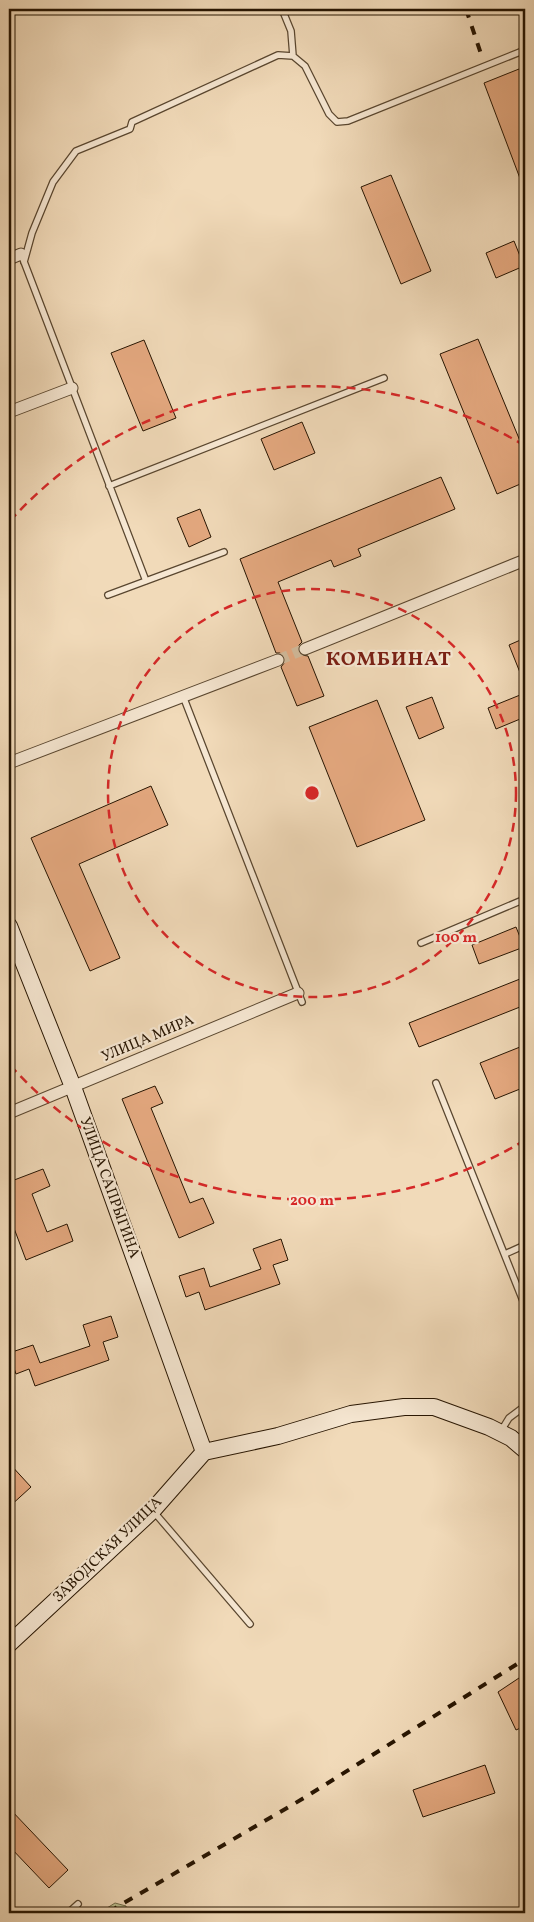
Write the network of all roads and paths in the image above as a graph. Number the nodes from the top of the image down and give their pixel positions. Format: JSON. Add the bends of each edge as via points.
{"nodes":[{"id":1,"x":282,"y":9,"type":"edge"},
{"id":2,"x":525,"y":50,"type":"edge"},
{"id":3,"x":292,"y":56,"type":"junction"},
{"id":4,"x":22,"y":258,"type":"junction"},
{"id":5,"x":9,"y":259,"type":"edge"},
{"id":6,"x":384,"y":378,"type":"dead end"},
{"id":7,"x":72,"y":388,"type":"junction"},
{"id":8,"x":9,"y":412,"type":"edge"},
{"id":9,"x":110,"y":486,"type":"junction"},
{"id":10,"x":224,"y":552,"type":"dead end"},
{"id":11,"x":525,"y":560,"type":"edge"},
{"id":12,"x":146,"y":581,"type":"junction"},
{"id":13,"x":108,"y":595,"type":"dead end"},
{"id":14,"x":305,"y":649,"type":"tunnel mouth"},
{"id":15,"x":278,"y":660,"type":"tunnel mouth"},
{"id":16,"x":183,"y":696,"type":"junction"},
{"id":17,"x":9,"y":763,"type":"edge"},
{"id":18,"x":525,"y":899,"type":"edge"},
{"id":19,"x":9,"y":926,"type":"edge"},
{"id":20,"x":421,"y":943,"type":"dead end"},
{"id":21,"x":300,"y":998,"type":"joint"},
{"id":22,"x":436,"y":1083,"type":"dead end"},
{"id":23,"x":73,"y":1087,"type":"junction"},
{"id":24,"x":9,"y":1113,"type":"edge"},
{"id":25,"x":525,"y":1245,"type":"edge"},
{"id":26,"x":505,"y":1254,"type":"junction"},
{"id":27,"x":525,"y":1306,"type":"edge"},
{"id":28,"x":525,"y":1406,"type":"edge"},
{"id":29,"x":499,"y":1432,"type":"junction"},
{"id":30,"x":525,"y":1450,"type":"edge"},
{"id":31,"x":204,"y":1452,"type":"junction"},
{"id":32,"x":153,"y":1510,"type":"junction"},
{"id":33,"x":250,"y":1624,"type":"dead end"},
{"id":34,"x":9,"y":1644,"type":"edge"},
{"id":35,"x":78,"y":1904,"type":"dead end"},
{"id":36,"x":68,"y":1913,"type":"edge"}],
"edges":[{"from":1,"to":3,"type":"lane","via":[[291,31]]},
{"from":2,"to":3,"type":"lane","via":[[348,121],[337,122],[329,114],[306,66]]},
{"from":3,"to":4,"type":"lane","via":[[278,55],[132,122],[130,130],[76,150],[53,182]]},
{"from":4,"to":5,"type":"street"},
{"from":4,"to":7,"type":"lane"},
{"from":6,"to":9,"type":"lane"},
{"from":7,"to":8,"type":"street"},
{"from":7,"to":9,"type":"lane"},
{"from":9,"to":12,"type":"lane"},
{"from":10,"to":12,"type":"lane"},
{"from":11,"to":14,"type":"street"},
{"from":12,"to":13,"type":"lane"},
{"from":15,"to":16,"type":"street"},
{"from":16,"to":17,"type":"street"},
{"from":16,"to":21,"type":"lane"},
{"from":18,"to":20,"type":"lane"},
{"from":19,"to":23,"type":"street","name":"УЛИЦА САПРЫГИНА"},
{"from":21,"to":23,"type":"street","name":"УЛИЦА МИРА"},
{"from":22,"to":26,"type":"lane"},
{"from":23,"to":24,"type":"street","name":"УЛИЦА МИРА"},
{"from":23,"to":31,"type":"street","name":"УЛИЦА САПРЫГИНА"},
{"from":25,"to":26,"type":"lane"},
{"from":26,"to":27,"type":"lane"},
{"from":28,"to":29,"type":"lane","via":[[509,1418]]},
{"from":29,"to":30,"type":"street"},
{"from":29,"to":31,"type":"street","via":[[434,1407],[404,1407],[351,1414],[278,1436]]},
{"from":31,"to":32,"type":"street","name":"ЗАВОДСКАЯ УЛИЦА"},
{"from":32,"to":33,"type":"lane"},
{"from":32,"to":34,"type":"street","name":"ЗАВОДСКАЯ УЛИЦА"},
{"from":35,"to":36,"type":"lane"}]}
